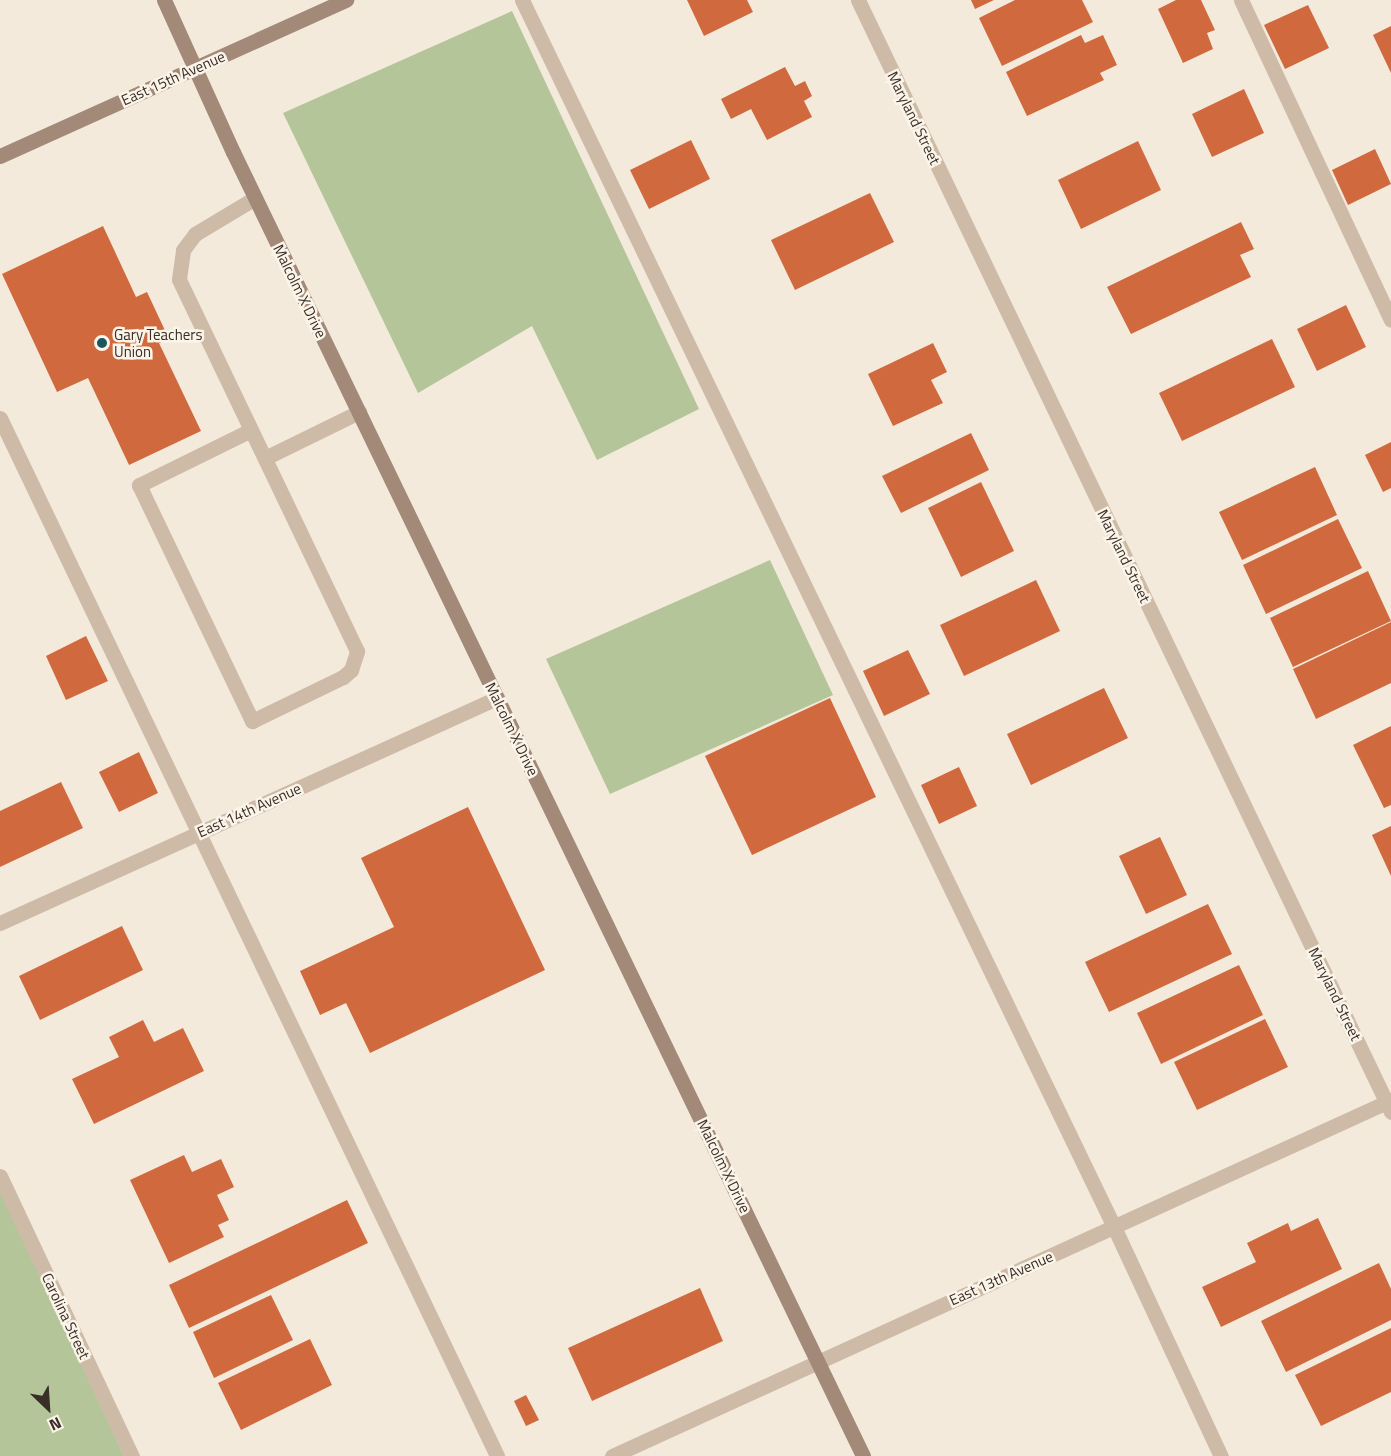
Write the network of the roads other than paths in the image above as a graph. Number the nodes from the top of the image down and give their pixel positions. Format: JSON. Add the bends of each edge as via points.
{"nodes":[{"id":1,"x":164,"y":0,"type":"edge"},
{"id":2,"x":346,"y":0,"type":"edge"},
{"id":3,"x":522,"y":0,"type":"edge"},
{"id":4,"x":858,"y":0,"type":"edge"},
{"id":5,"x":1241,"y":0,"type":"edge"},
{"id":6,"x":195,"y":69,"type":"junction"},
{"id":7,"x":0,"y":156,"type":"edge"},
{"id":8,"x":255,"y":198,"type":"junction"},
{"id":9,"x":1391,"y":320,"type":"edge"},
{"id":10,"x":359,"y":412,"type":"junction"},
{"id":11,"x":0,"y":418,"type":"edge"},
{"id":12,"x":251,"y":430,"type":"junction"},
{"id":13,"x":265,"y":458,"type":"junction"},
{"id":14,"x":497,"y":698,"type":"junction"},
{"id":15,"x":198,"y":833,"type":"junction"},
{"id":16,"x":0,"y":923,"type":"edge"},
{"id":17,"x":1389,"y":1105,"type":"edge"},
{"id":18,"x":0,"y":1176,"type":"edge"},
{"id":19,"x":1114,"y":1227,"type":"junction"},
{"id":20,"x":818,"y":1362,"type":"junction"},
{"id":21,"x":132,"y":1456,"type":"edge"},
{"id":22,"x":497,"y":1456,"type":"edge"},
{"id":23,"x":612,"y":1456,"type":"edge"},
{"id":24,"x":863,"y":1456,"type":"edge"},
{"id":25,"x":1221,"y":1456,"type":"edge"}],
"edges":[{"from":1,"to":6,"type":"street","name":"Malcolm X Drive"},
{"from":2,"to":6,"type":"street","name":"East 15th Avenue"},
{"from":3,"to":19,"type":"street"},
{"from":4,"to":17,"type":"street","name":"Maryland Street"},
{"from":5,"to":9,"type":"street"},
{"from":6,"to":7,"type":"street","name":"East 15th Avenue"},
{"from":6,"to":8,"type":"street","name":"Malcolm X Drive"},
{"from":8,"to":10,"type":"street","name":"Malcolm X Drive"},
{"from":8,"to":12,"type":"street","via":[[195,234],[183,250],[178,269],[181,288]]},
{"from":10,"to":13,"type":"street"},
{"from":10,"to":14,"type":"street","name":"Malcolm X Drive"},
{"from":11,"to":15,"type":"street"},
{"from":12,"to":13,"type":"street"},
{"from":12,"to":13,"type":"street","via":[[139,485],[252,721],[343,676],[351,670],[357,651]]},
{"from":14,"to":15,"type":"street","name":"East 14th Avenue"},
{"from":14,"to":20,"type":"street","name":"Malcolm X Drive"},
{"from":15,"to":16,"type":"street","name":"East 14th Avenue"},
{"from":15,"to":22,"type":"street"},
{"from":17,"to":19,"type":"street","name":"East 13th Avenue"},
{"from":18,"to":21,"type":"street","name":"Carolina Street"},
{"from":19,"to":20,"type":"street","name":"East 13th Avenue"},
{"from":19,"to":25,"type":"street"},
{"from":20,"to":23,"type":"street","name":"East 13th Avenue"},
{"from":20,"to":24,"type":"street","name":"Malcolm X Drive"}]}
